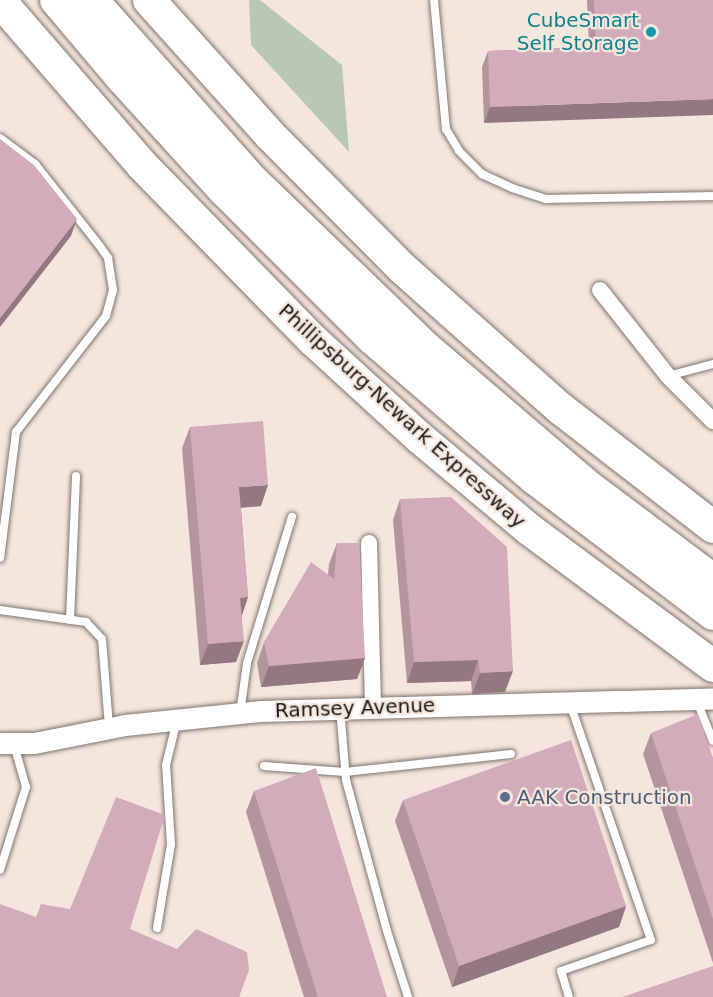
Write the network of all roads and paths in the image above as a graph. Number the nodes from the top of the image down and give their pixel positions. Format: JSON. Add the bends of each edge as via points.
{"nodes":[{"id":1,"x":56,"y":0,"type":"edge"},
{"id":2,"x":92,"y":0,"type":"edge"},
{"id":3,"x":149,"y":0,"type":"edge"},
{"id":4,"x":434,"y":0,"type":"edge"},
{"id":5,"x":0,"y":1,"type":"edge"},
{"id":6,"x":0,"y":35,"type":"edge"},
{"id":7,"x":74,"y":89,"type":"junction"},
{"id":8,"x":0,"y":138,"type":"edge"},
{"id":9,"x":713,"y":196,"type":"edge"},
{"id":10,"x":600,"y":290,"type":"dead end"},
{"id":11,"x":713,"y":364,"type":"edge"},
{"id":12,"x":668,"y":376,"type":"junction"},
{"id":13,"x":713,"y":421,"type":"edge"},
{"id":14,"x":76,"y":476,"type":"dead end"},
{"id":15,"x":292,"y":518,"type":"dead end"},
{"id":16,"x":713,"y":527,"type":"edge"},
{"id":17,"x":369,"y":543,"type":"dead end"},
{"id":18,"x":0,"y":558,"type":"edge"},
{"id":19,"x":713,"y":580,"type":"edge"},
{"id":20,"x":0,"y":610,"type":"edge"},
{"id":21,"x":713,"y":615,"type":"edge"},
{"id":22,"x":70,"y":620,"type":"junction"},
{"id":23,"x":713,"y":666,"type":"edge"},
{"id":24,"x":704,"y":698,"type":"edge"},
{"id":25,"x":569,"y":702,"type":"junction"},
{"id":26,"x":373,"y":707,"type":"junction"},
{"id":27,"x":340,"y":708,"type":"junction"},
{"id":28,"x":240,"y":713,"type":"junction"},
{"id":29,"x":177,"y":720,"type":"junction"},
{"id":30,"x":110,"y":728,"type":"junction"},
{"id":31,"x":713,"y":741,"type":"edge"},
{"id":32,"x":7,"y":744,"type":"edge"},
{"id":33,"x":511,"y":754,"type":"dead end"},
{"id":34,"x":264,"y":766,"type":"dead end"},
{"id":35,"x":345,"y":772,"type":"junction"},
{"id":36,"x":0,"y":870,"type":"edge"},
{"id":37,"x":158,"y":928,"type":"dead end"},
{"id":38,"x":408,"y":997,"type":"edge"},
{"id":39,"x":569,"y":997,"type":"edge"}],
"edges":[{"from":1,"to":21,"type":"highway","name":"Phillipsburg-Newark Expressway","via":[[252,220],[372,338],[480,433]]},
{"from":2,"to":19,"type":"highway","via":[[252,180],[426,348],[581,480]]},
{"from":3,"to":16,"type":"highway","via":[[351,219],[454,316],[579,424]]},
{"from":4,"to":9,"type":"lane","via":[[446,129],[459,151],[482,174],[546,199]]},
{"from":5,"to":7,"type":"highway","name":"Phillipsburg-Newark Expressway"},
{"from":6,"to":7,"type":"highway","via":[[8,45]]},
{"from":7,"to":23,"type":"highway","name":"Phillipsburg-Newark Expressway","via":[[247,275],[360,384],[475,486],[577,567]]},
{"from":8,"to":18,"type":"lane","via":[[35,164],[99,244],[108,258],[113,290],[106,316],[16,432]]},
{"from":10,"to":12,"type":"street"},
{"from":11,"to":12,"type":"lane"},
{"from":12,"to":13,"type":"street"},
{"from":14,"to":22,"type":"lane"},
{"from":15,"to":28,"type":"lane","via":[[247,663]]},
{"from":17,"to":26,"type":"street"},
{"from":20,"to":22,"type":"lane"},
{"from":22,"to":30,"type":"lane","via":[[86,622],[102,639]]},
{"from":24,"to":25,"type":"street","name":"Ramsey Avenue"},
{"from":24,"to":31,"type":"lane"},
{"from":25,"to":26,"type":"street","name":"Ramsey Avenue"},
{"from":25,"to":39,"type":"lane","via":[[651,940],[561,971]]},
{"from":26,"to":27,"type":"street","name":"Ramsey Avenue"},
{"from":27,"to":28,"type":"street","name":"Ramsey Avenue"},
{"from":27,"to":35,"type":"lane"},
{"from":28,"to":29,"type":"street","name":"Ramsey Avenue"},
{"from":29,"to":30,"type":"street","name":"Ramsey Avenue"},
{"from":29,"to":37,"type":"lane","via":[[166,765],[171,844]]},
{"from":30,"to":32,"type":"street","name":"Ramsey Avenue"},
{"from":32,"to":36,"type":"lane","via":[[26,787]]},
{"from":33,"to":35,"type":"lane"},
{"from":34,"to":35,"type":"lane"},
{"from":35,"to":38,"type":"lane"}]}
